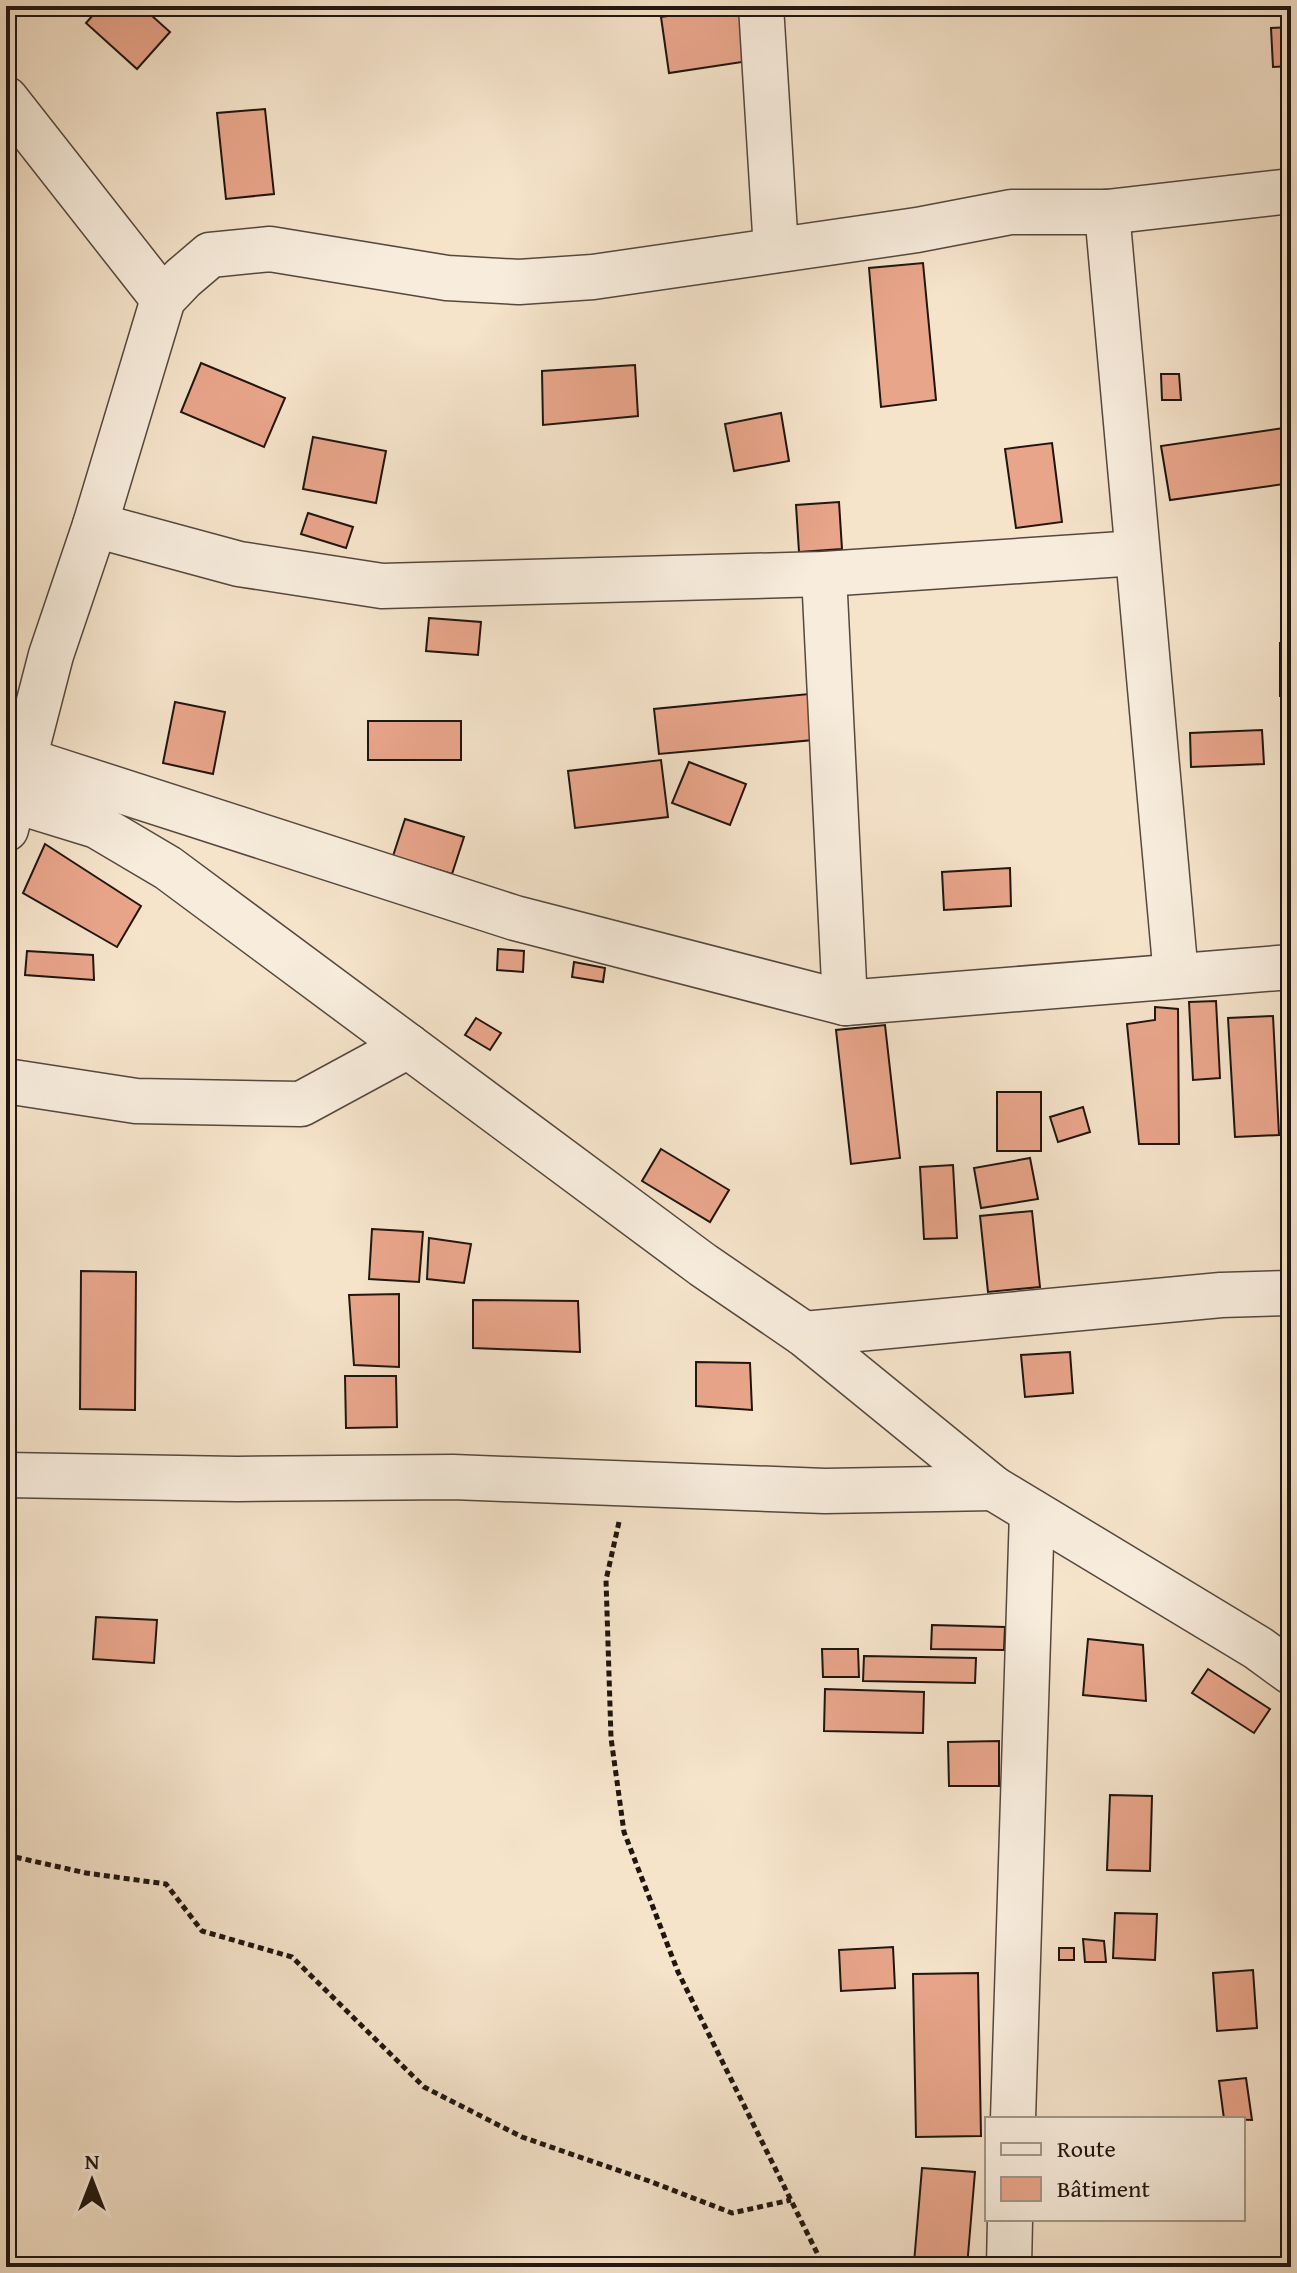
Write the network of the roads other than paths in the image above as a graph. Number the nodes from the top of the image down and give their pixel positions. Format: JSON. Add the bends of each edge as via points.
{"nodes":[{"id":1,"x":761,"y":6,"type":"edge"},
{"id":2,"x":6,"y":99,"type":"edge"},
{"id":3,"x":1291,"y":191,"type":"edge"},
{"id":4,"x":1107,"y":212,"type":"junction"},
{"id":5,"x":776,"y":250,"type":"junction"},
{"id":6,"x":163,"y":299,"type":"junction"},
{"id":7,"x":95,"y":525,"type":"junction"},
{"id":8,"x":1137,"y":553,"type":"junction"},
{"id":9,"x":824,"y":574,"type":"junction"},
{"id":10,"x":13,"y":797,"type":"edge"},
{"id":11,"x":1291,"y":967,"type":"edge"},
{"id":12,"x":1176,"y":976,"type":"junction"},
{"id":13,"x":845,"y":1003,"type":"junction"},
{"id":14,"x":408,"y":1046,"type":"junction"},
{"id":15,"x":6,"y":1081,"type":"edge"},
{"id":16,"x":1291,"y":1293,"type":"edge"},
{"id":17,"x":804,"y":1334,"type":"junction"},
{"id":18,"x":6,"y":1475,"type":"edge"},
{"id":19,"x":993,"y":1488,"type":"junction"},
{"id":20,"x":1032,"y":1512,"type":"junction"},
{"id":21,"x":1280,"y":1655,"type":"edge"},
{"id":22,"x":1013,"y":2117,"type":"edge"},
{"id":23,"x":1010,"y":2221,"type":"edge"},
{"id":24,"x":1009,"y":2267,"type":"edge"}],
"edges":[{"from":1,"to":5,"type":"street"},
{"from":2,"to":6,"type":"street"},
{"from":3,"to":4,"type":"street"},
{"from":4,"to":5,"type":"street","via":[[1011,212]]},
{"from":4,"to":8,"type":"street"},
{"from":5,"to":6,"type":"street","via":[[593,277],[519,282],[447,278],[270,249],[210,255]]},
{"from":6,"to":7,"type":"street"},
{"from":7,"to":9,"type":"street","via":[[239,564],[382,586]]},
{"from":7,"to":10,"type":"street","via":[[51,655]]},
{"from":8,"to":9,"type":"street"},
{"from":8,"to":12,"type":"street"},
{"from":9,"to":13,"type":"street"},
{"from":10,"to":13,"type":"street"},
{"from":10,"to":14,"type":"street","via":[[97,826],[168,868]]},
{"from":11,"to":12,"type":"street"},
{"from":12,"to":13,"type":"street"},
{"from":14,"to":15,"type":"street","via":[[301,1104],[136,1101]]},
{"from":14,"to":17,"type":"street"},
{"from":16,"to":17,"type":"street"},
{"from":17,"to":19,"type":"street"},
{"from":18,"to":19,"type":"street","via":[[453,1477],[825,1491]]},
{"from":19,"to":20,"type":"street"},
{"from":20,"to":21,"type":"street"},
{"from":20,"to":22,"type":"street"},
{"from":23,"to":24,"type":"street"}]}
